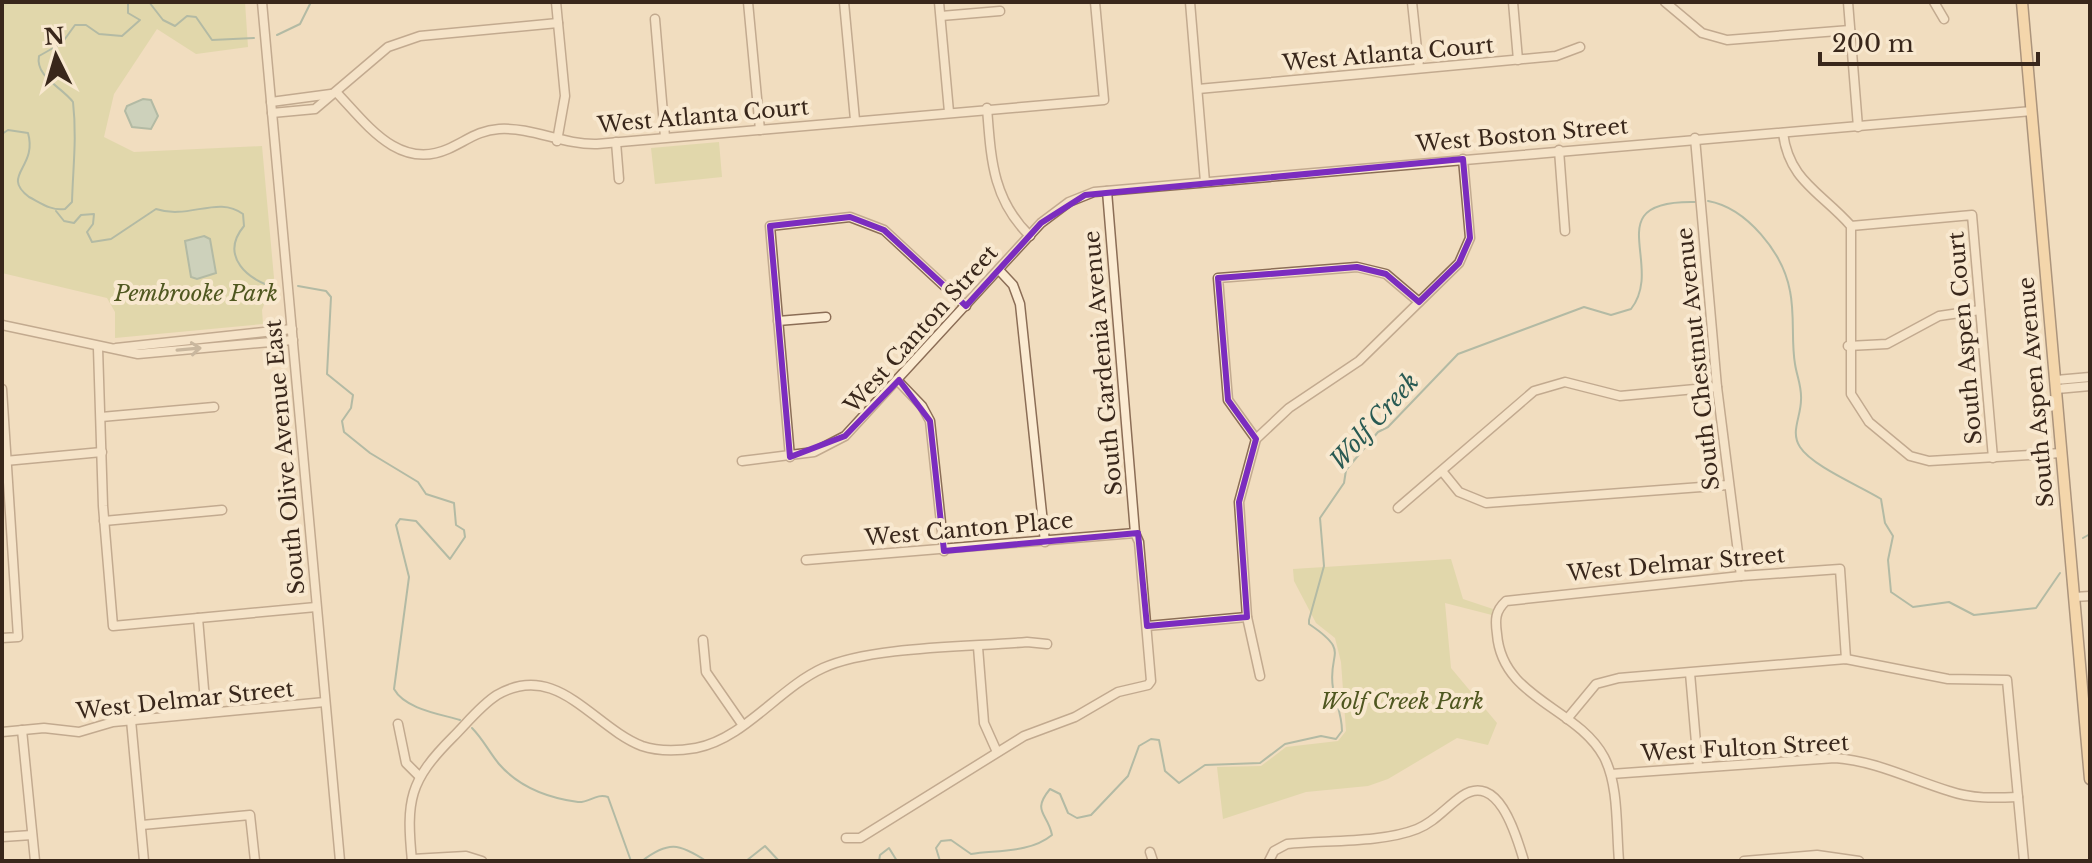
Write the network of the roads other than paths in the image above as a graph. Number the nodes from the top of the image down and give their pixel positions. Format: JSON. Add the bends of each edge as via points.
{"nodes":[{"id":1,"x":262,"y":2,"type":"edge"},
{"id":2,"x":556,"y":2,"type":"edge"},
{"id":3,"x":748,"y":2,"type":"edge"},
{"id":4,"x":844,"y":2,"type":"edge"},
{"id":5,"x":939,"y":2,"type":"edge"},
{"id":6,"x":1095,"y":2,"type":"edge"},
{"id":7,"x":1190,"y":2,"type":"edge"},
{"id":8,"x":1412,"y":2,"type":"edge"},
{"id":9,"x":1513,"y":2,"type":"edge"},
{"id":10,"x":1665,"y":2,"type":"edge"},
{"id":11,"x":1848,"y":2,"type":"edge"},
{"id":12,"x":1934,"y":2,"type":"edge"},
{"id":13,"x":2022,"y":2,"type":"edge"},
{"id":14,"x":1000,"y":11,"type":"dead end"},
{"id":15,"x":941,"y":16,"type":"junction"},
{"id":16,"x":655,"y":19,"type":"dead end"},
{"id":17,"x":1944,"y":19,"type":"dead end"},
{"id":18,"x":558,"y":23,"type":"junction"},
{"id":19,"x":1850,"y":30,"type":"junction"},
{"id":20,"x":1580,"y":47,"type":"dead end"},
{"id":21,"x":1518,"y":60,"type":"junction"},
{"id":22,"x":1419,"y":68,"type":"junction"},
{"id":23,"x":1198,"y":89,"type":"junction"},
{"id":24,"x":336,"y":92,"type":"junction"},
{"id":25,"x":271,"y":102,"type":"junction"},
{"id":26,"x":987,"y":108,"type":"junction"},
{"id":27,"x":2032,"y":111,"type":"junction"},
{"id":28,"x":949,"y":112,"type":"junction"},
{"id":29,"x":272,"y":113,"type":"junction"},
{"id":30,"x":855,"y":120,"type":"junction"},
{"id":31,"x":1858,"y":127,"type":"junction"},
{"id":32,"x":760,"y":130,"type":"junction"},
{"id":33,"x":1783,"y":133,"type":"junction"},
{"id":34,"x":665,"y":137,"type":"junction"},
{"id":35,"x":1695,"y":138,"type":"junction"},
{"id":36,"x":557,"y":141,"type":"junction"},
{"id":37,"x":616,"y":142,"type":"junction"},
{"id":38,"x":1559,"y":150,"type":"junction"},
{"id":39,"x":1463,"y":159,"type":"junction"},
{"id":40,"x":619,"y":179,"type":"dead end"},
{"id":41,"x":1205,"y":182,"type":"junction"},
{"id":42,"x":1107,"y":191,"type":"junction"},
{"id":43,"x":1851,"y":226,"type":"junction"},
{"id":44,"x":1565,"y":231,"type":"dead end"},
{"id":45,"x":1030,"y":236,"type":"junction"},
{"id":46,"x":999,"y":270,"type":"junction"},
{"id":47,"x":1419,"y":302,"type":"junction"},
{"id":48,"x":966,"y":306,"type":"junction"},
{"id":49,"x":1980,"y":310,"type":"junction"},
{"id":50,"x":826,"y":317,"type":"dead end"},
{"id":51,"x":778,"y":321,"type":"junction"},
{"id":52,"x":3,"y":329,"type":"edge"},
{"id":53,"x":292,"y":329,"type":"junction"},
{"id":54,"x":293,"y":340,"type":"junction"},
{"id":55,"x":1848,"y":346,"type":"junction"},
{"id":56,"x":98,"y":348,"type":"junction"},
{"id":57,"x":112,"y":349,"type":"junction"},
{"id":58,"x":2090,"y":377,"type":"edge"},
{"id":59,"x":898,"y":381,"type":"junction"},
{"id":60,"x":2056,"y":385,"type":"junction"},
{"id":61,"x":2090,"y":386,"type":"edge"},
{"id":62,"x":1717,"y":387,"type":"junction"},
{"id":63,"x":2,"y":389,"type":"edge"},
{"id":64,"x":214,"y":407,"type":"dead end"},
{"id":65,"x":101,"y":417,"type":"junction"},
{"id":66,"x":1256,"y":439,"type":"junction"},
{"id":67,"x":102,"y":452,"type":"junction"},
{"id":68,"x":2062,"y":453,"type":"junction"},
{"id":69,"x":790,"y":457,"type":"junction"},
{"id":70,"x":1993,"y":458,"type":"junction"},
{"id":71,"x":5,"y":461,"type":"junction"},
{"id":72,"x":742,"y":461,"type":"dead end"},
{"id":73,"x":1442,"y":471,"type":"junction"},
{"id":74,"x":1728,"y":485,"type":"junction"},
{"id":75,"x":1398,"y":508,"type":"dead end"},
{"id":76,"x":222,"y":510,"type":"dead end"},
{"id":77,"x":104,"y":521,"type":"junction"},
{"id":78,"x":1135,"y":533,"type":"junction"},
{"id":79,"x":1045,"y":542,"type":"junction"},
{"id":80,"x":944,"y":551,"type":"junction"},
{"id":81,"x":806,"y":560,"type":"dead end"},
{"id":82,"x":1741,"y":576,"type":"junction"},
{"id":83,"x":2090,"y":596,"type":"edge"},
{"id":84,"x":2075,"y":597,"type":"junction"},
{"id":85,"x":316,"y":607,"type":"junction"},
{"id":86,"x":1247,"y":617,"type":"junction"},
{"id":87,"x":198,"y":618,"type":"junction"},
{"id":88,"x":1147,"y":626,"type":"junction"},
{"id":89,"x":2,"y":638,"type":"edge"},
{"id":90,"x":703,"y":640,"type":"dead end"},
{"id":91,"x":1047,"y":644,"type":"dead end"},
{"id":92,"x":978,"y":647,"type":"junction"},
{"id":93,"x":1846,"y":659,"type":"junction"},
{"id":94,"x":1690,"y":673,"type":"junction"},
{"id":95,"x":1260,"y":676,"type":"dead end"},
{"id":96,"x":325,"y":702,"type":"junction"},
{"id":97,"x":206,"y":713,"type":"junction"},
{"id":98,"x":1567,"y":719,"type":"junction"},
{"id":99,"x":131,"y":720,"type":"junction"},
{"id":100,"x":398,"y":724,"type":"dead end"},
{"id":101,"x":742,"y":724,"type":"junction"},
{"id":102,"x":22,"y":730,"type":"junction"},
{"id":103,"x":2,"y":732,"type":"edge"},
{"id":104,"x":997,"y":752,"type":"junction"},
{"id":105,"x":1698,"y":766,"type":"junction"},
{"id":106,"x":1611,"y":774,"type":"junction"},
{"id":107,"x":419,"y":776,"type":"junction"},
{"id":108,"x":2090,"y":779,"type":"edge"},
{"id":109,"x":2018,"y":797,"type":"junction"},
{"id":110,"x":142,"y":825,"type":"junction"},
{"id":111,"x":32,"y":835,"type":"junction"},
{"id":112,"x":2,"y":837,"type":"edge"},
{"id":113,"x":846,"y":838,"type":"dead end"},
{"id":114,"x":1803,"y":858,"type":"edge"},
{"id":115,"x":412,"y":860,"type":"edge"},
{"id":116,"x":35,"y":861,"type":"edge"},
{"id":117,"x":144,"y":861,"type":"edge"},
{"id":118,"x":255,"y":861,"type":"edge"},
{"id":119,"x":340,"y":861,"type":"edge"},
{"id":120,"x":482,"y":861,"type":"edge"},
{"id":121,"x":1269,"y":861,"type":"edge"},
{"id":122,"x":1524,"y":861,"type":"edge"},
{"id":123,"x":1619,"y":861,"type":"edge"},
{"id":124,"x":1744,"y":861,"type":"edge"},
{"id":125,"x":1859,"y":861,"type":"edge"},
{"id":126,"x":2024,"y":861,"type":"edge"}],
"edges":[{"from":1,"to":25,"type":"street","name":"South Olive Avenue East"},
{"from":2,"to":18,"type":"street"},
{"from":3,"to":32,"type":"street"},
{"from":4,"to":30,"type":"street"},
{"from":5,"to":15,"type":"street"},
{"from":6,"to":26,"type":"street","name":"West Atlanta Court","via":[[1104,100]]},
{"from":7,"to":23,"type":"street"},
{"from":8,"to":22,"type":"street"},
{"from":9,"to":21,"type":"street"},
{"from":10,"to":19,"type":"street","via":[[1702,33],[1727,40]]},
{"from":11,"to":19,"type":"street"},
{"from":12,"to":17,"type":"street"},
{"from":13,"to":27,"type":"main road","name":"South Aspen Avenue"},
{"from":14,"to":15,"type":"street"},
{"from":15,"to":28,"type":"street"},
{"from":16,"to":34,"type":"street"},
{"from":18,"to":24,"type":"street","via":[[420,36],[388,47]]},
{"from":18,"to":36,"type":"street","via":[[565,96]]},
{"from":19,"to":31,"type":"street"},
{"from":20,"to":21,"type":"street","name":"West Atlanta Court"},
{"from":21,"to":22,"type":"street","name":"West Atlanta Court"},
{"from":22,"to":23,"type":"street","name":"West Atlanta Court"},
{"from":23,"to":41,"type":"street"},
{"from":24,"to":25,"type":"street"},
{"from":24,"to":29,"type":"street","via":[[315,109]]},
{"from":24,"to":36,"type":"street","name":"West Atlanta Court","via":[[386,143],[410,154],[435,153],[496,129]]},
{"from":25,"to":29,"type":"street","name":"South Olive Avenue East"},
{"from":26,"to":28,"type":"street","name":"West Atlanta Court"},
{"from":26,"to":45,"type":"street","via":[[998,193]]},
{"from":27,"to":31,"type":"street","name":"West Boston Street"},
{"from":27,"to":60,"type":"main road","name":"South Aspen Avenue"},
{"from":28,"to":30,"type":"street","name":"West Atlanta Court"},
{"from":29,"to":53,"type":"street","name":"South Olive Avenue East"},
{"from":30,"to":32,"type":"street","name":"West Atlanta Court"},
{"from":31,"to":33,"type":"street","name":"West Boston Street"},
{"from":32,"to":34,"type":"street","name":"West Atlanta Court"},
{"from":33,"to":35,"type":"street","name":"West Boston Street"},
{"from":33,"to":43,"type":"street","via":[[1799,178]]},
{"from":34,"to":37,"type":"street","name":"West Atlanta Court"},
{"from":35,"to":38,"type":"street","name":"West Boston Street"},
{"from":35,"to":62,"type":"street","name":"South Chestnut Avenue"},
{"from":36,"to":37,"type":"street","name":"West Atlanta Court"},
{"from":37,"to":40,"type":"street"},
{"from":38,"to":39,"type":"street","name":"West Boston Street"},
{"from":38,"to":44,"type":"street"},
{"from":39,"to":41,"type":"street","name":"West Boston Street"},
{"from":39,"to":47,"type":"street","via":[[1470,238],[1459,263]]},
{"from":41,"to":42,"type":"street","name":"West Boston Street"},
{"from":42,"to":45,"type":"street","name":"West Boston Street","via":[[1069,202]]},
{"from":42,"to":78,"type":"street","name":"South Gardenia Avenue"},
{"from":43,"to":49,"type":"street","name":"South Aspen Court","via":[[1972,215]]},
{"from":43,"to":55,"type":"street"},
{"from":45,"to":46,"type":"street","name":"West Canton Street"},
{"from":46,"to":48,"type":"street","name":"West Canton Street"},
{"from":46,"to":79,"type":"street","via":[[1013,285],[1020,304]]},
{"from":47,"to":66,"type":"street","via":[[1359,361],[1289,408]]},
{"from":47,"to":66,"type":"street","via":[[1386,274],[1357,267],[1218,278],[1228,400]]},
{"from":48,"to":51,"type":"street","via":[[884,230],[850,217],[770,226]]},
{"from":48,"to":59,"type":"street","name":"West Canton Street"},
{"from":49,"to":55,"type":"street","via":[[1939,316],[1887,344]]},
{"from":49,"to":70,"type":"street","name":"South Aspen Court"},
{"from":50,"to":51,"type":"street"},
{"from":51,"to":69,"type":"street"},
{"from":52,"to":56,"type":"street"},
{"from":53,"to":54,"type":"street","name":"South Olive Avenue East"},
{"from":53,"to":57,"type":"street"},
{"from":57,"to":54,"type":"street","one_way":true,"via":[[138,354]]},
{"from":54,"to":85,"type":"street","name":"South Olive Avenue East"},
{"from":55,"to":70,"type":"street","via":[[1851,394],[1869,422],[1899,448],[1929,461]]},
{"from":56,"to":57,"type":"street"},
{"from":56,"to":65,"type":"street"},
{"from":58,"to":60,"type":"street"},
{"from":59,"to":69,"type":"street","name":"West Canton Street","via":[[845,436],[826,448]]},
{"from":59,"to":80,"type":"street","via":[[930,421]]},
{"from":60,"to":61,"type":"street"},
{"from":60,"to":68,"type":"main road","name":"South Aspen Avenue"},
{"from":62,"to":73,"type":"street","via":[[1620,396],[1565,382],[1534,391]]},
{"from":62,"to":74,"type":"street","name":"South Chestnut Avenue"},
{"from":63,"to":71,"type":"street"},
{"from":64,"to":65,"type":"street"},
{"from":65,"to":67,"type":"street"},
{"from":66,"to":86,"type":"street","via":[[1239,502]]},
{"from":67,"to":71,"type":"street"},
{"from":67,"to":77,"type":"street"},
{"from":68,"to":70,"type":"street"},
{"from":68,"to":84,"type":"main road","name":"South Aspen Avenue"},
{"from":69,"to":72,"type":"street","name":"West Canton Street"},
{"from":71,"to":89,"type":"street","via":[[18,637]]},
{"from":73,"to":74,"type":"street","via":[[1459,492],[1486,503]]},
{"from":73,"to":75,"type":"street"},
{"from":74,"to":82,"type":"street","name":"South Chestnut Avenue"},
{"from":76,"to":77,"type":"street"},
{"from":77,"to":87,"type":"street","via":[[113,626]]},
{"from":78,"to":79,"type":"street","name":"West Canton Place"},
{"from":78,"to":88,"type":"street","name":"South Gardenia Avenue"},
{"from":79,"to":80,"type":"street","name":"West Canton Place"},
{"from":80,"to":81,"type":"street","name":"West Canton Place"},
{"from":82,"to":93,"type":"street","name":"West Delmar Street","via":[[1840,569]]},
{"from":82,"to":98,"type":"street","name":"West Delmar Street","via":[[1506,601],[1496,615],[1504,665],[1520,684]]},
{"from":83,"to":84,"type":"street"},
{"from":84,"to":108,"type":"main road","name":"South Aspen Avenue"},
{"from":85,"to":87,"type":"street"},
{"from":85,"to":96,"type":"street","name":"South Olive Avenue East"},
{"from":86,"to":88,"type":"street"},
{"from":86,"to":95,"type":"street"},
{"from":87,"to":97,"type":"street"},
{"from":88,"to":104,"type":"street","name":"South Gardenia Avenue","via":[[1152,674],[1148,685],[1118,692]]},
{"from":90,"to":101,"type":"street","via":[[706,672]]},
{"from":91,"to":92,"type":"street"},
{"from":92,"to":101,"type":"street","via":[[875,655],[828,665],[793,684]]},
{"from":92,"to":104,"type":"street","via":[[984,723]]},
{"from":93,"to":94,"type":"street"},
{"from":93,"to":109,"type":"street","via":[[1948,679],[2007,680]]},
{"from":94,"to":98,"type":"street","via":[[1596,684]]},
{"from":94,"to":105,"type":"street"},
{"from":96,"to":97,"type":"street","name":"West Delmar Street"},
{"from":96,"to":119,"type":"street","name":"South Olive Avenue East"},
{"from":97,"to":99,"type":"street","name":"West Delmar Street"},
{"from":98,"to":106,"type":"street","via":[[1602,754]]},
{"from":99,"to":102,"type":"street","name":"West Delmar Street","via":[[79,732]]},
{"from":99,"to":110,"type":"street"},
{"from":100,"to":107,"type":"street","via":[[406,763]]},
{"from":101,"to":107,"type":"street","via":[[706,745],[653,749],[562,693],[513,688],[487,703]]},
{"from":102,"to":103,"type":"street","name":"West Delmar Street"},
{"from":102,"to":111,"type":"street"},
{"from":104,"to":113,"type":"street","via":[[860,838]]},
{"from":105,"to":106,"type":"street","name":"West Fulton Street"},
{"from":105,"to":109,"type":"street","name":"West Fulton Street","via":[[1868,760],[1951,792]]},
{"from":106,"to":123,"type":"street"},
{"from":107,"to":115,"type":"street","via":[[409,803]]},
{"from":109,"to":126,"type":"street"},
{"from":110,"to":117,"type":"street"},
{"from":110,"to":118,"type":"street","via":[[250,815]]},
{"from":111,"to":112,"type":"street"},
{"from":111,"to":116,"type":"street"},
{"from":114,"to":124,"type":"street"},
{"from":114,"to":125,"type":"street"},
{"from":115,"to":120,"type":"street","via":[[466,856]]},
{"from":121,"to":122,"type":"street","via":[[1287,844],[1400,833],[1438,818],[1464,794],[1477,792],[1503,807]]}]}
